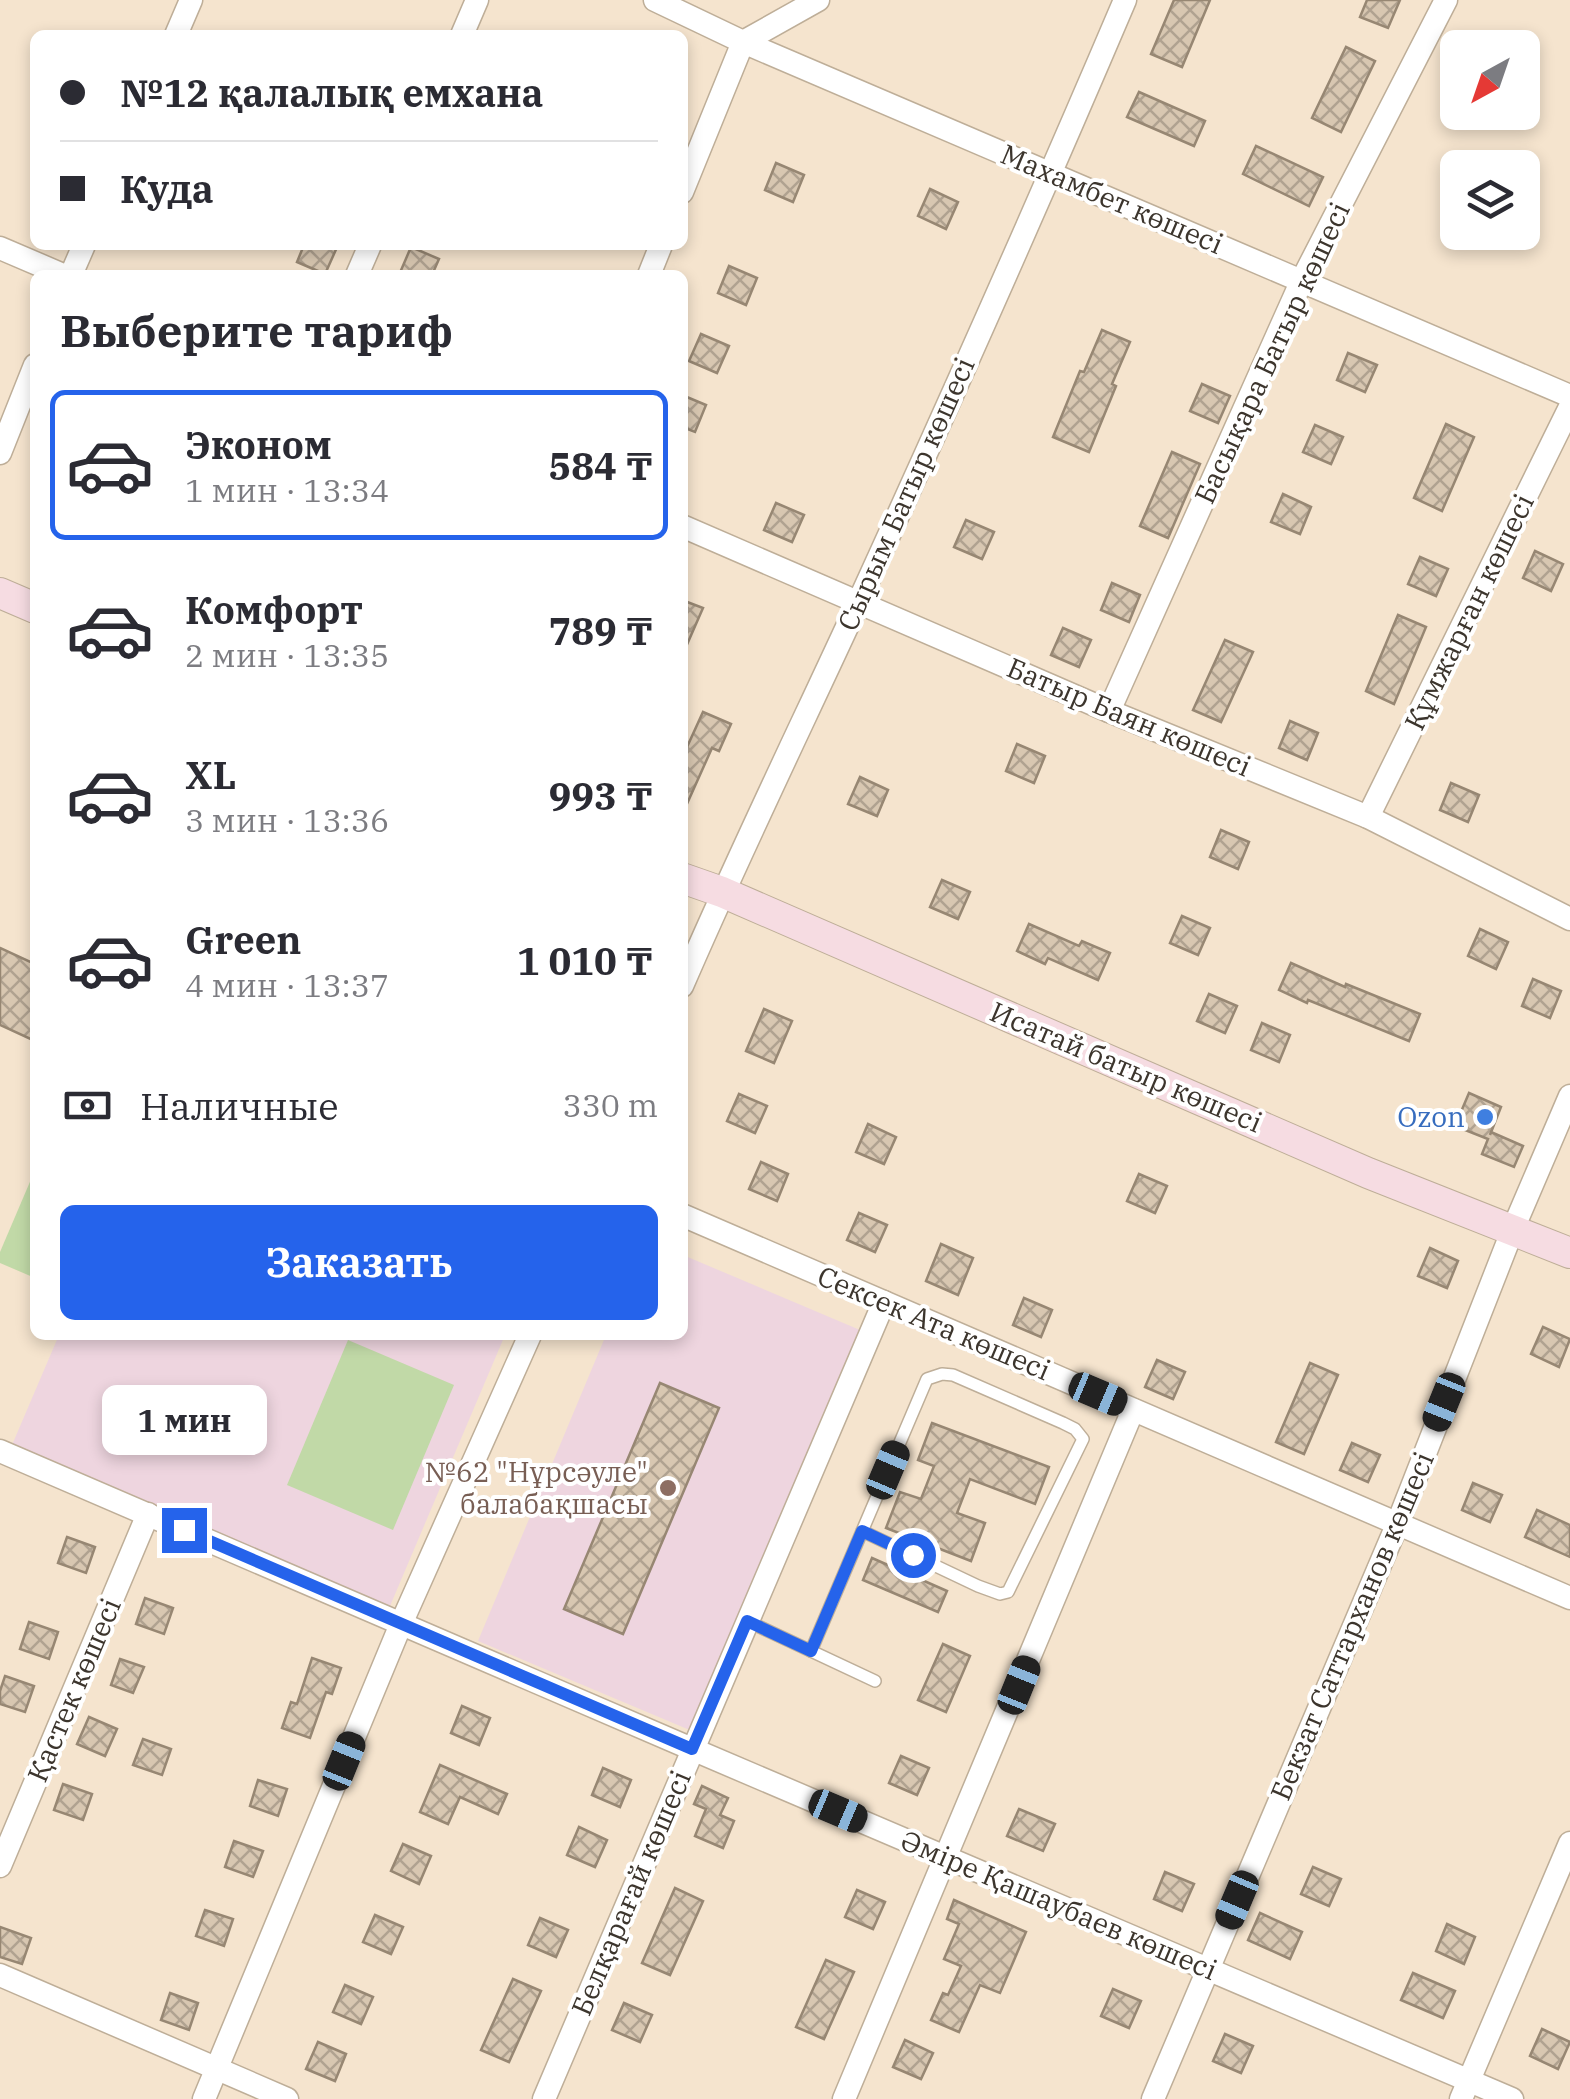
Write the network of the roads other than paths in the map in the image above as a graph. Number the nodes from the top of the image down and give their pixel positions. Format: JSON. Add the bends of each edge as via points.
{"nodes":[{"id":1,"x":191,"y":0,"type":"edge"},
{"id":2,"x":477,"y":0,"type":"edge"},
{"id":3,"x":655,"y":0,"type":"edge"},
{"id":4,"x":818,"y":0,"type":"edge"},
{"id":5,"x":1124,"y":0,"type":"edge"},
{"id":6,"x":1446,"y":0,"type":"edge"},
{"id":7,"x":178,"y":30,"type":"edge"},
{"id":8,"x":464,"y":30,"type":"edge"},
{"id":9,"x":743,"y":42,"type":"junction"},
{"id":10,"x":1051,"y":173,"type":"junction"},
{"id":11,"x":688,"y":177,"type":"edge"},
{"id":12,"x":0,"y":248,"type":"edge"},
{"id":13,"x":55,"y":270,"type":"edge"},
{"id":14,"x":1302,"y":280,"type":"junction"},
{"id":15,"x":30,"y":378,"type":"edge"},
{"id":16,"x":1570,"y":396,"type":"edge"},
{"id":17,"x":1570,"y":408,"type":"edge"},
{"id":18,"x":0,"y":453,"type":"edge"},
{"id":19,"x":688,"y":529,"type":"edge"},
{"id":20,"x":0,"y":593,"type":"edge"},
{"id":21,"x":859,"y":601,"type":"junction"},
{"id":22,"x":30,"y":606,"type":"edge"},
{"id":23,"x":1109,"y":711,"type":"junction"},
{"id":24,"x":1368,"y":817,"type":"junction"},
{"id":25,"x":688,"y":880,"type":"edge"},
{"id":26,"x":722,"y":892,"type":"junction"},
{"id":27,"x":1570,"y":920,"type":"edge"},
{"id":28,"x":688,"y":972,"type":"edge"},
{"id":29,"x":1570,"y":1096,"type":"edge"},
{"id":30,"x":688,"y":1218,"type":"edge"},
{"id":31,"x":1512,"y":1230,"type":"junction"},
{"id":32,"x":1570,"y":1254,"type":"edge"},
{"id":33,"x":884,"y":1302,"type":"junction"},
{"id":34,"x":528,"y":1340,"type":"edge"},
{"id":35,"x":1133,"y":1410,"type":"junction"},
{"id":36,"x":0,"y":1451,"type":"edge"},
{"id":37,"x":148,"y":1514,"type":"junction"},
{"id":38,"x":1397,"y":1525,"type":"junction"},
{"id":39,"x":862,"y":1531,"type":"junction"},
{"id":40,"x":1570,"y":1598,"type":"edge"},
{"id":41,"x":747,"y":1621,"type":"junction"},
{"id":42,"x":401,"y":1624,"type":"junction"},
{"id":43,"x":811,"y":1651,"type":"junction"},
{"id":44,"x":875,"y":1681,"type":"dead end"},
{"id":45,"x":692,"y":1749,"type":"junction"},
{"id":46,"x":1570,"y":1843,"type":"edge"},
{"id":47,"x":947,"y":1857,"type":"junction"},
{"id":48,"x":0,"y":1866,"type":"edge"},
{"id":49,"x":1208,"y":1968,"type":"junction"},
{"id":50,"x":0,"y":1975,"type":"edge"},
{"id":51,"x":217,"y":2069,"type":"junction"},
{"id":52,"x":1466,"y":2090,"type":"edge"},
{"id":53,"x":204,"y":2099,"type":"edge"},
{"id":54,"x":287,"y":2099,"type":"edge"},
{"id":55,"x":544,"y":2099,"type":"edge"},
{"id":56,"x":844,"y":2099,"type":"edge"},
{"id":57,"x":1152,"y":2099,"type":"edge"},
{"id":58,"x":1512,"y":2099,"type":"edge"}],
"edges":[{"from":1,"to":7,"type":"street"},
{"from":2,"to":8,"type":"street"},
{"from":3,"to":9,"type":"street","name":"Махамбет көшесі"},
{"from":4,"to":9,"type":"street"},
{"from":5,"to":10,"type":"street","name":"Сырым Батыр көшесі"},
{"from":6,"to":14,"type":"street","name":"Басықара Батыр көшесі"},
{"from":9,"to":10,"type":"street","name":"Махамбет көшесі"},
{"from":9,"to":11,"type":"street"},
{"from":10,"to":14,"type":"street","name":"Махамбет көшесі"},
{"from":10,"to":21,"type":"street","name":"Сырым Батыр көшесі"},
{"from":12,"to":13,"type":"street"},
{"from":14,"to":16,"type":"street","name":"Махамбет көшесі"},
{"from":14,"to":23,"type":"street","name":"Басықара Батыр көшесі"},
{"from":15,"to":18,"type":"street"},
{"from":17,"to":24,"type":"street","name":"Құмжарған көшесі"},
{"from":19,"to":21,"type":"street","name":"Батыр Баян көшесі"},
{"from":20,"to":22,"type":"street"},
{"from":21,"to":23,"type":"street","name":"Батыр Баян көшесі"},
{"from":21,"to":26,"type":"street","name":"Сырым Батыр көшесі"},
{"from":23,"to":24,"type":"street","name":"Батыр Баян көшесі"},
{"from":24,"to":27,"type":"street","name":"Батыр Баян көшесі"},
{"from":25,"to":26,"type":"street","name":"Исатай батыр көшесі"},
{"from":26,"to":28,"type":"street","name":"Сырым Батыр көшесі"},
{"from":26,"to":31,"type":"street","name":"Исатай батыр көшесі"},
{"from":29,"to":31,"type":"street","name":"Бекзат Саттарханов көшесі"},
{"from":30,"to":33,"type":"street","name":"Сексек Ата көшесі"},
{"from":31,"to":32,"type":"street","name":"Исатай батыр көшесі"},
{"from":31,"to":38,"type":"street","name":"Бекзат Саттарханов көшесі"},
{"from":33,"to":35,"type":"street","name":"Сексек Ата көшесі"},
{"from":33,"to":41,"type":"street","name":"Белқарағай көшесі"},
{"from":34,"to":42,"type":"street"},
{"from":35,"to":38,"type":"street","name":"Сексек Ата көшесі"},
{"from":35,"to":47,"type":"street"},
{"from":36,"to":37,"type":"street","name":"Әміре Қашаубаев көшесі"},
{"from":37,"to":42,"type":"street","name":"Әміре Қашаубаев көшесі"},
{"from":37,"to":48,"type":"street","name":"Қастек көшесі"},
{"from":38,"to":40,"type":"street","name":"Сексек Ата көшесі"},
{"from":38,"to":49,"type":"street","name":"Бекзат Саттарханов көшесі"},
{"from":39,"to":39,"type":"lane","via":[[978,1586],[1008,1592],[1082,1438],[952,1375],[928,1379]]},
{"from":39,"to":43,"type":"lane"},
{"from":41,"to":43,"type":"lane"},
{"from":41,"to":45,"type":"street","name":"Белқарағай көшесі"},
{"from":42,"to":45,"type":"street","name":"Әміре Қашаубаев көшесі"},
{"from":42,"to":51,"type":"street"},
{"from":43,"to":44,"type":"lane"},
{"from":45,"to":47,"type":"street","name":"Әміре Қашаубаев көшесі"},
{"from":45,"to":55,"type":"street","name":"Белқарағай көшесі"},
{"from":46,"to":52,"type":"street"},
{"from":47,"to":49,"type":"street","name":"Әміре Қашаубаев көшесі"},
{"from":47,"to":56,"type":"street"},
{"from":49,"to":52,"type":"street","name":"Әміре Қашаубаев көшесі"},
{"from":49,"to":57,"type":"street","name":"Бекзат Саттарханов көшесі"},
{"from":50,"to":51,"type":"street"},
{"from":51,"to":53,"type":"street"},
{"from":51,"to":54,"type":"street"},
{"from":52,"to":58,"type":"street","name":"Әміре Қашаубаев көшесі"}]}
